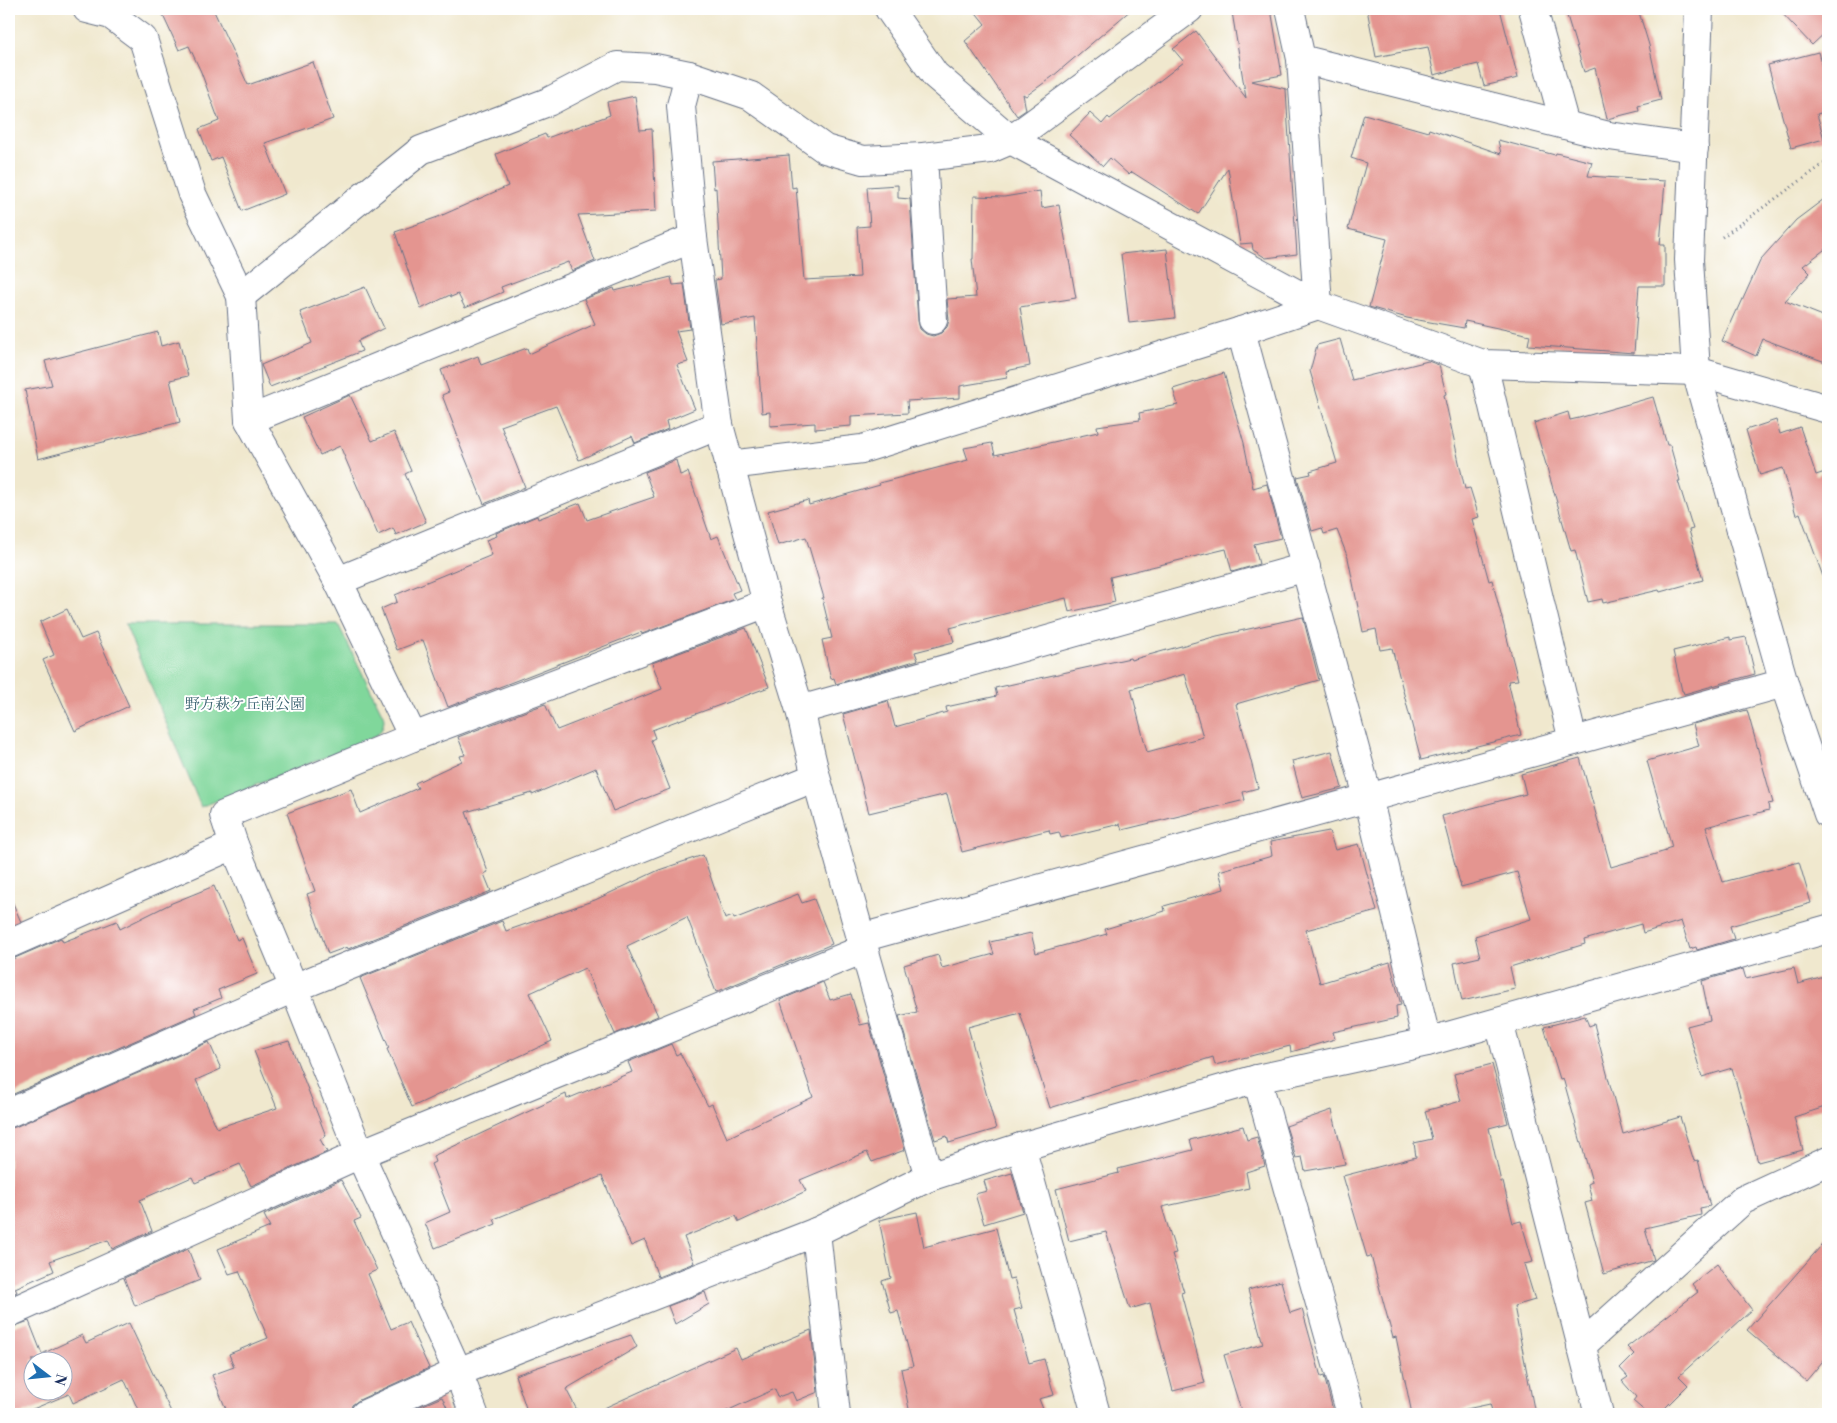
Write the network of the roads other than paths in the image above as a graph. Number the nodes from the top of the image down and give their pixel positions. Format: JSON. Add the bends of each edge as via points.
{"nodes":[{"id":1,"x":889,"y":9,"type":"edge"},
{"id":2,"x":1189,"y":9,"type":"edge"},
{"id":3,"x":1290,"y":9,"type":"edge"},
{"id":4,"x":1533,"y":9,"type":"edge"},
{"id":5,"x":1699,"y":9,"type":"edge"},
{"id":6,"x":103,"y":11,"type":"edge"},
{"id":7,"x":1301,"y":59,"type":"junction"},
{"id":8,"x":689,"y":75,"type":"junction"},
{"id":9,"x":1564,"y":125,"type":"junction"},
{"id":10,"x":1011,"y":140,"type":"junction"},
{"id":11,"x":1694,"y":148,"type":"junction"},
{"id":12,"x":924,"y":157,"type":"junction"},
{"id":13,"x":693,"y":238,"type":"junction"},
{"id":14,"x":241,"y":296,"type":"junction"},
{"id":15,"x":1318,"y":305,"type":"junction"},
{"id":16,"x":932,"y":320,"type":"dead end"},
{"id":17,"x":1241,"y":330,"type":"junction"},
{"id":18,"x":1483,"y":364,"type":"junction"},
{"id":19,"x":1696,"y":371,"type":"junction"},
{"id":20,"x":1828,"y":409,"type":"edge"},
{"id":21,"x":249,"y":420,"type":"junction"},
{"id":22,"x":719,"y":425,"type":"junction"},
{"id":23,"x":729,"y":466,"type":"junction"},
{"id":24,"x":1306,"y":568,"type":"junction"},
{"id":25,"x":338,"y":581,"type":"junction"},
{"id":26,"x":767,"y":603,"type":"junction"},
{"id":27,"x":1784,"y":683,"type":"junction"},
{"id":28,"x":800,"y":710,"type":"junction"},
{"id":29,"x":413,"y":737,"type":"junction"},
{"id":30,"x":1572,"y":741,"type":"junction"},
{"id":31,"x":816,"y":777,"type":"junction"},
{"id":32,"x":1368,"y":797,"type":"junction"},
{"id":33,"x":1828,"y":814,"type":"edge"},
{"id":34,"x":234,"y":845,"type":"junction"},
{"id":35,"x":1828,"y":929,"type":"edge"},
{"id":36,"x":9,"y":944,"type":"edge"},
{"id":37,"x":862,"y":944,"type":"junction"},
{"id":38,"x":294,"y":988,"type":"junction"},
{"id":39,"x":1499,"y":1022,"type":"junction"},
{"id":40,"x":1428,"y":1042,"type":"junction"},
{"id":41,"x":1257,"y":1079,"type":"junction"},
{"id":42,"x":9,"y":1113,"type":"edge"},
{"id":43,"x":1021,"y":1147,"type":"junction"},
{"id":44,"x":360,"y":1154,"type":"junction"},
{"id":45,"x":1828,"y":1161,"type":"edge"},
{"id":46,"x":929,"y":1177,"type":"junction"},
{"id":47,"x":816,"y":1232,"type":"junction"},
{"id":48,"x":9,"y":1314,"type":"edge"},
{"id":49,"x":1581,"y":1346,"type":"junction"},
{"id":50,"x":458,"y":1372,"type":"junction"},
{"id":51,"x":364,"y":1414,"type":"edge"},
{"id":52,"x":474,"y":1414,"type":"edge"},
{"id":53,"x":836,"y":1414,"type":"edge"},
{"id":54,"x":1096,"y":1414,"type":"edge"},
{"id":55,"x":1351,"y":1414,"type":"edge"},
{"id":56,"x":1599,"y":1414,"type":"edge"}],
"edges":[{"from":1,"to":10,"type":"street","via":[[935,75]]},
{"from":2,"to":10,"type":"street"},
{"from":3,"to":7,"type":"street"},
{"from":4,"to":9,"type":"street"},
{"from":5,"to":11,"type":"street"},
{"from":6,"to":14,"type":"street","via":[[143,39],[192,194]]},
{"from":7,"to":9,"type":"street"},
{"from":7,"to":15,"type":"street"},
{"from":8,"to":12,"type":"street","via":[[751,96],[825,149],[862,160]]},
{"from":8,"to":13,"type":"street","via":[[681,106]]},
{"from":8,"to":14,"type":"street","via":[[655,68],[617,66],[548,102],[421,150]]},
{"from":9,"to":11,"type":"street","via":[[1609,136]]},
{"from":10,"to":12,"type":"street","via":[[990,149]]},
{"from":10,"to":15,"type":"street"},
{"from":11,"to":19,"type":"street","via":[[1689,260]]},
{"from":12,"to":16,"type":"street"},
{"from":13,"to":21,"type":"street"},
{"from":13,"to":22,"type":"street"},
{"from":14,"to":21,"type":"street"},
{"from":15,"to":17,"type":"street"},
{"from":15,"to":18,"type":"street"},
{"from":17,"to":23,"type":"street","via":[[862,449]]},
{"from":17,"to":24,"type":"street"},
{"from":18,"to":19,"type":"street"},
{"from":18,"to":30,"type":"street"},
{"from":19,"to":20,"type":"street"},
{"from":19,"to":27,"type":"street"},
{"from":21,"to":25,"type":"street"},
{"from":22,"to":23,"type":"street"},
{"from":22,"to":25,"type":"street"},
{"from":23,"to":26,"type":"street"},
{"from":24,"to":28,"type":"street"},
{"from":24,"to":32,"type":"street"},
{"from":25,"to":29,"type":"street"},
{"from":26,"to":28,"type":"street"},
{"from":26,"to":29,"type":"street"},
{"from":27,"to":30,"type":"street"},
{"from":27,"to":33,"type":"street"},
{"from":28,"to":31,"type":"street"},
{"from":29,"to":34,"type":"street","via":[[224,815]]},
{"from":30,"to":32,"type":"street"},
{"from":31,"to":37,"type":"street"},
{"from":31,"to":38,"type":"street"},
{"from":32,"to":37,"type":"street"},
{"from":32,"to":40,"type":"street"},
{"from":34,"to":36,"type":"street"},
{"from":34,"to":38,"type":"street"},
{"from":35,"to":39,"type":"street"},
{"from":37,"to":44,"type":"street"},
{"from":37,"to":46,"type":"street"},
{"from":38,"to":42,"type":"street"},
{"from":38,"to":44,"type":"street"},
{"from":39,"to":40,"type":"street"},
{"from":39,"to":49,"type":"street"},
{"from":40,"to":41,"type":"street"},
{"from":41,"to":43,"type":"street"},
{"from":41,"to":55,"type":"street"},
{"from":43,"to":46,"type":"street"},
{"from":43,"to":54,"type":"street"},
{"from":44,"to":48,"type":"street"},
{"from":44,"to":50,"type":"street"},
{"from":45,"to":49,"type":"street","via":[[1743,1200]]},
{"from":46,"to":47,"type":"street"},
{"from":47,"to":50,"type":"street"},
{"from":47,"to":53,"type":"street"},
{"from":49,"to":56,"type":"street"},
{"from":50,"to":51,"type":"street"},
{"from":50,"to":52,"type":"street"}]}
